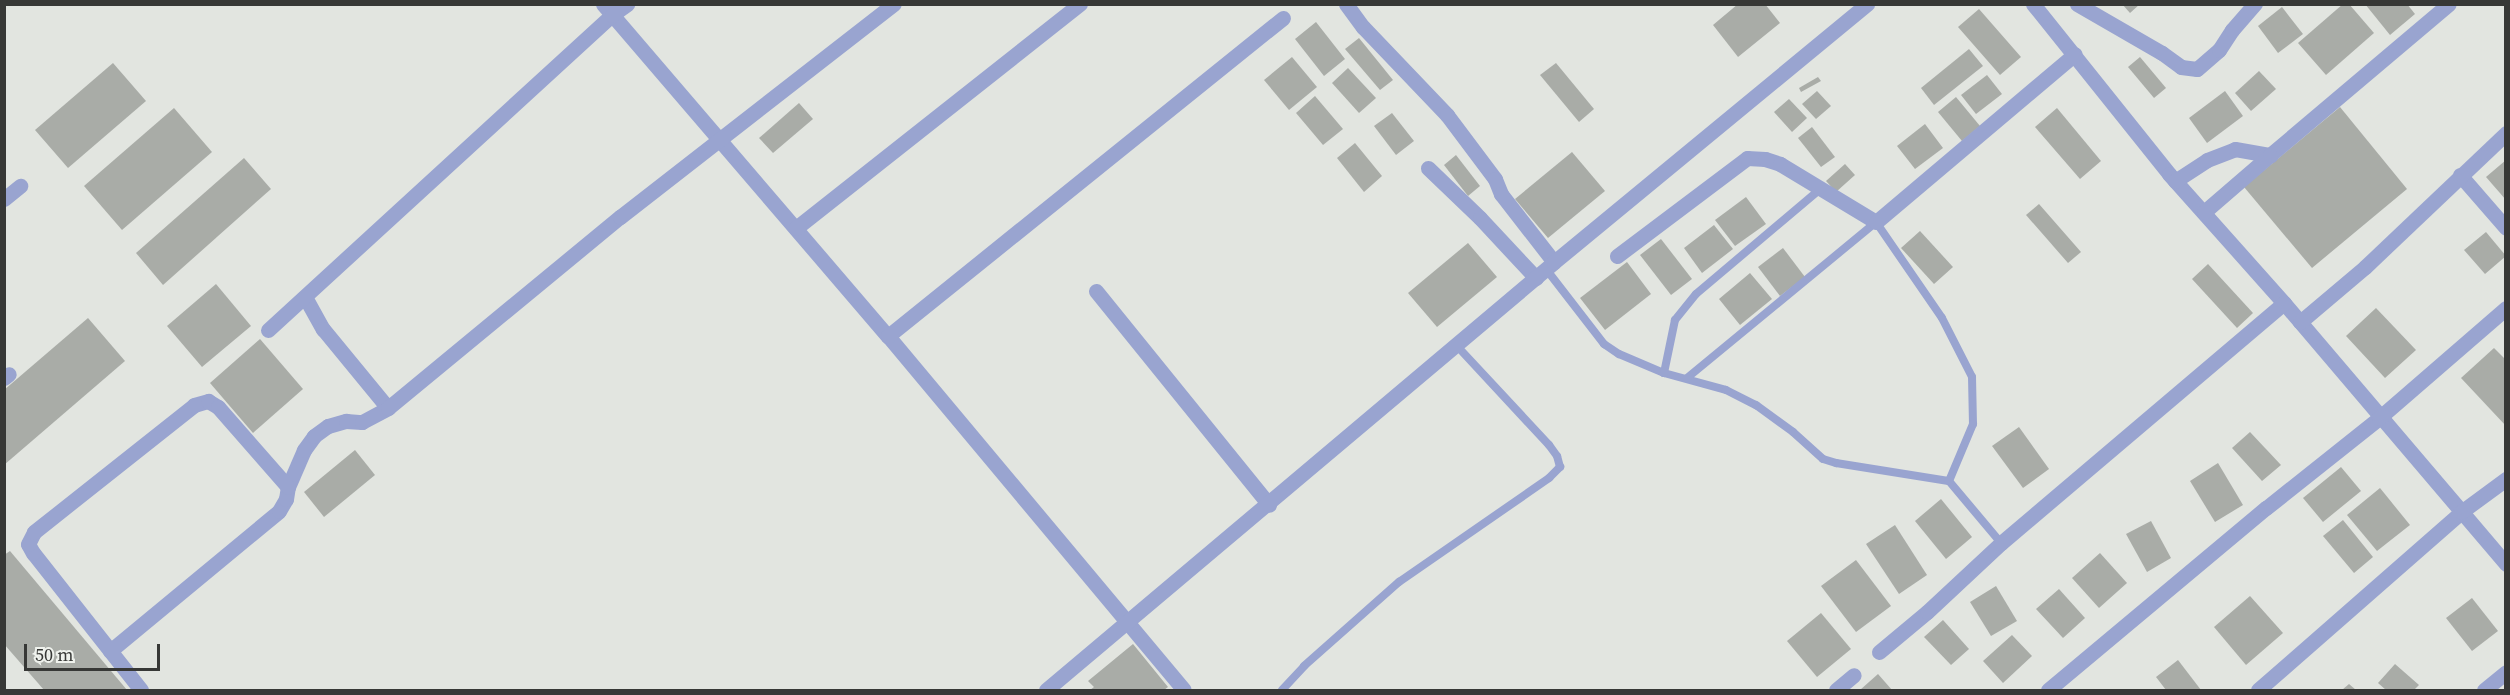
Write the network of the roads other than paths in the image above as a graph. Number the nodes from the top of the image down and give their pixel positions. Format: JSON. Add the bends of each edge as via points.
{"nodes":[{"id":1,"x":627,"y":4,"type":"edge"},
{"id":2,"x":894,"y":4,"type":"edge"},
{"id":3,"x":1080,"y":4,"type":"edge"},
{"id":4,"x":1346,"y":4,"type":"edge"},
{"id":5,"x":1867,"y":4,"type":"edge"},
{"id":6,"x":2077,"y":4,"type":"edge"},
{"id":7,"x":2255,"y":4,"type":"edge"},
{"id":8,"x":2449,"y":4,"type":"edge"},
{"id":9,"x":2042,"y":8,"type":"edge"},
{"id":10,"x":608,"y":10,"type":"edge"},
{"id":11,"x":1282,"y":18,"type":"dead end"},
{"id":12,"x":2075,"y":54,"type":"junction"},
{"id":13,"x":2505,"y":133,"type":"edge"},
{"id":14,"x":719,"y":141,"type":"junction"},
{"id":15,"x":2270,"y":155,"type":"junction"},
{"id":16,"x":1428,"y":168,"type":"dead end"},
{"id":17,"x":2460,"y":175,"type":"junction"},
{"id":18,"x":2175,"y":181,"type":"junction"},
{"id":19,"x":20,"y":186,"type":"dead end"},
{"id":20,"x":1819,"y":190,"type":"junction"},
{"id":21,"x":4,"y":199,"type":"edge"},
{"id":22,"x":2204,"y":212,"type":"junction"},
{"id":23,"x":1876,"y":222,"type":"junction"},
{"id":24,"x":796,"y":228,"type":"junction"},
{"id":25,"x":2505,"y":228,"type":"edge"},
{"id":26,"x":1617,"y":256,"type":"dead end"},
{"id":27,"x":1545,"y":269,"type":"junction"},
{"id":28,"x":1096,"y":291,"type":"dead end"},
{"id":29,"x":305,"y":297,"type":"junction"},
{"id":30,"x":2284,"y":303,"type":"junction"},
{"id":31,"x":2505,"y":308,"type":"edge"},
{"id":32,"x":2300,"y":322,"type":"junction"},
{"id":33,"x":268,"y":330,"type":"dead end"},
{"id":34,"x":888,"y":336,"type":"junction"},
{"id":35,"x":1457,"y":346,"type":"junction"},
{"id":36,"x":1664,"y":373,"type":"junction"},
{"id":37,"x":1688,"y":378,"type":"junction"},
{"id":38,"x":388,"y":408,"type":"junction"},
{"id":39,"x":2379,"y":418,"type":"junction"},
{"id":40,"x":2505,"y":479,"type":"edge"},
{"id":41,"x":1949,"y":481,"type":"junction"},
{"id":42,"x":288,"y":487,"type":"junction"},
{"id":43,"x":1269,"y":505,"type":"junction"},
{"id":44,"x":2461,"y":512,"type":"junction"},
{"id":45,"x":2001,"y":543,"type":"junction"},
{"id":46,"x":2505,"y":564,"type":"edge"},
{"id":47,"x":1126,"y":624,"type":"junction"},
{"id":48,"x":110,"y":651,"type":"junction"},
{"id":49,"x":1879,"y":652,"type":"dead end"},
{"id":50,"x":2505,"y":672,"type":"edge"},
{"id":51,"x":1854,"y":675,"type":"dead end"},
{"id":52,"x":141,"y":690,"type":"edge"},
{"id":53,"x":1047,"y":690,"type":"edge"},
{"id":54,"x":1184,"y":690,"type":"edge"},
{"id":55,"x":1282,"y":690,"type":"edge"},
{"id":56,"x":1836,"y":690,"type":"edge"},
{"id":57,"x":2048,"y":690,"type":"edge"},
{"id":58,"x":2258,"y":690,"type":"edge"},
{"id":59,"x":2484,"y":690,"type":"edge"}],
"edges":[{"from":1,"to":10,"type":"street"},
{"from":2,"to":14,"type":"street"},
{"from":3,"to":24,"type":"street"},
{"from":4,"to":27,"type":"street","via":[[1447,116],[1495,179]]},
{"from":5,"to":27,"type":"street"},
{"from":6,"to":7,"type":"street","via":[[2181,67],[2197,69],[2219,50]]},
{"from":8,"to":15,"type":"street"},
{"from":9,"to":12,"type":"street"},
{"from":10,"to":14,"type":"street"},
{"from":10,"to":29,"type":"street"},
{"from":11,"to":34,"type":"street"},
{"from":12,"to":18,"type":"street"},
{"from":12,"to":23,"type":"street"},
{"from":13,"to":17,"type":"street"},
{"from":14,"to":24,"type":"street"},
{"from":14,"to":38,"type":"street","via":[[620,217]]},
{"from":15,"to":18,"type":"street","via":[[2235,150],[2207,160]]},
{"from":15,"to":22,"type":"street"},
{"from":16,"to":27,"type":"street","via":[[1480,218]]},
{"from":17,"to":25,"type":"street"},
{"from":17,"to":32,"type":"street","via":[[2365,267]]},
{"from":18,"to":22,"type":"street"},
{"from":19,"to":21,"type":"street"},
{"from":20,"to":23,"type":"street"},
{"from":20,"to":26,"type":"street","via":[[1780,164],[1747,158]]},
{"from":20,"to":36,"type":"lane","via":[[1696,294],[1675,320]]},
{"from":22,"to":30,"type":"street"},
{"from":23,"to":37,"type":"lane"},
{"from":23,"to":41,"type":"lane","via":[[1942,318],[1972,377],[1974,424]]},
{"from":24,"to":34,"type":"street"},
{"from":27,"to":35,"type":"street"},
{"from":27,"to":36,"type":"lane","via":[[1604,344]]},
{"from":28,"to":43,"type":"street"},
{"from":29,"to":33,"type":"street"},
{"from":29,"to":38,"type":"street","via":[[323,329]]},
{"from":30,"to":32,"type":"street"},
{"from":30,"to":45,"type":"street"},
{"from":31,"to":39,"type":"street"},
{"from":32,"to":39,"type":"street"},
{"from":34,"to":47,"type":"street"},
{"from":35,"to":43,"type":"street"},
{"from":35,"to":55,"type":"lane","via":[[1549,445],[1560,467],[1399,582]]},
{"from":36,"to":37,"type":"lane"},
{"from":37,"to":41,"type":"lane","via":[[1756,405],[1823,459]]},
{"from":38,"to":42,"type":"street","via":[[362,422],[328,426],[314,436]]},
{"from":39,"to":44,"type":"street"},
{"from":39,"to":57,"type":"street"},
{"from":40,"to":44,"type":"street"},
{"from":41,"to":45,"type":"lane"},
{"from":42,"to":48,"type":"street","via":[[279,511]]},
{"from":42,"to":48,"type":"street","via":[[218,407],[208,401],[194,405],[34,532],[28,543],[33,553]]},
{"from":43,"to":47,"type":"street"},
{"from":44,"to":46,"type":"street"},
{"from":44,"to":58,"type":"street"},
{"from":45,"to":49,"type":"street"},
{"from":47,"to":53,"type":"street"},
{"from":47,"to":54,"type":"street"},
{"from":48,"to":52,"type":"street"},
{"from":50,"to":59,"type":"street"},
{"from":51,"to":56,"type":"street"}]}
